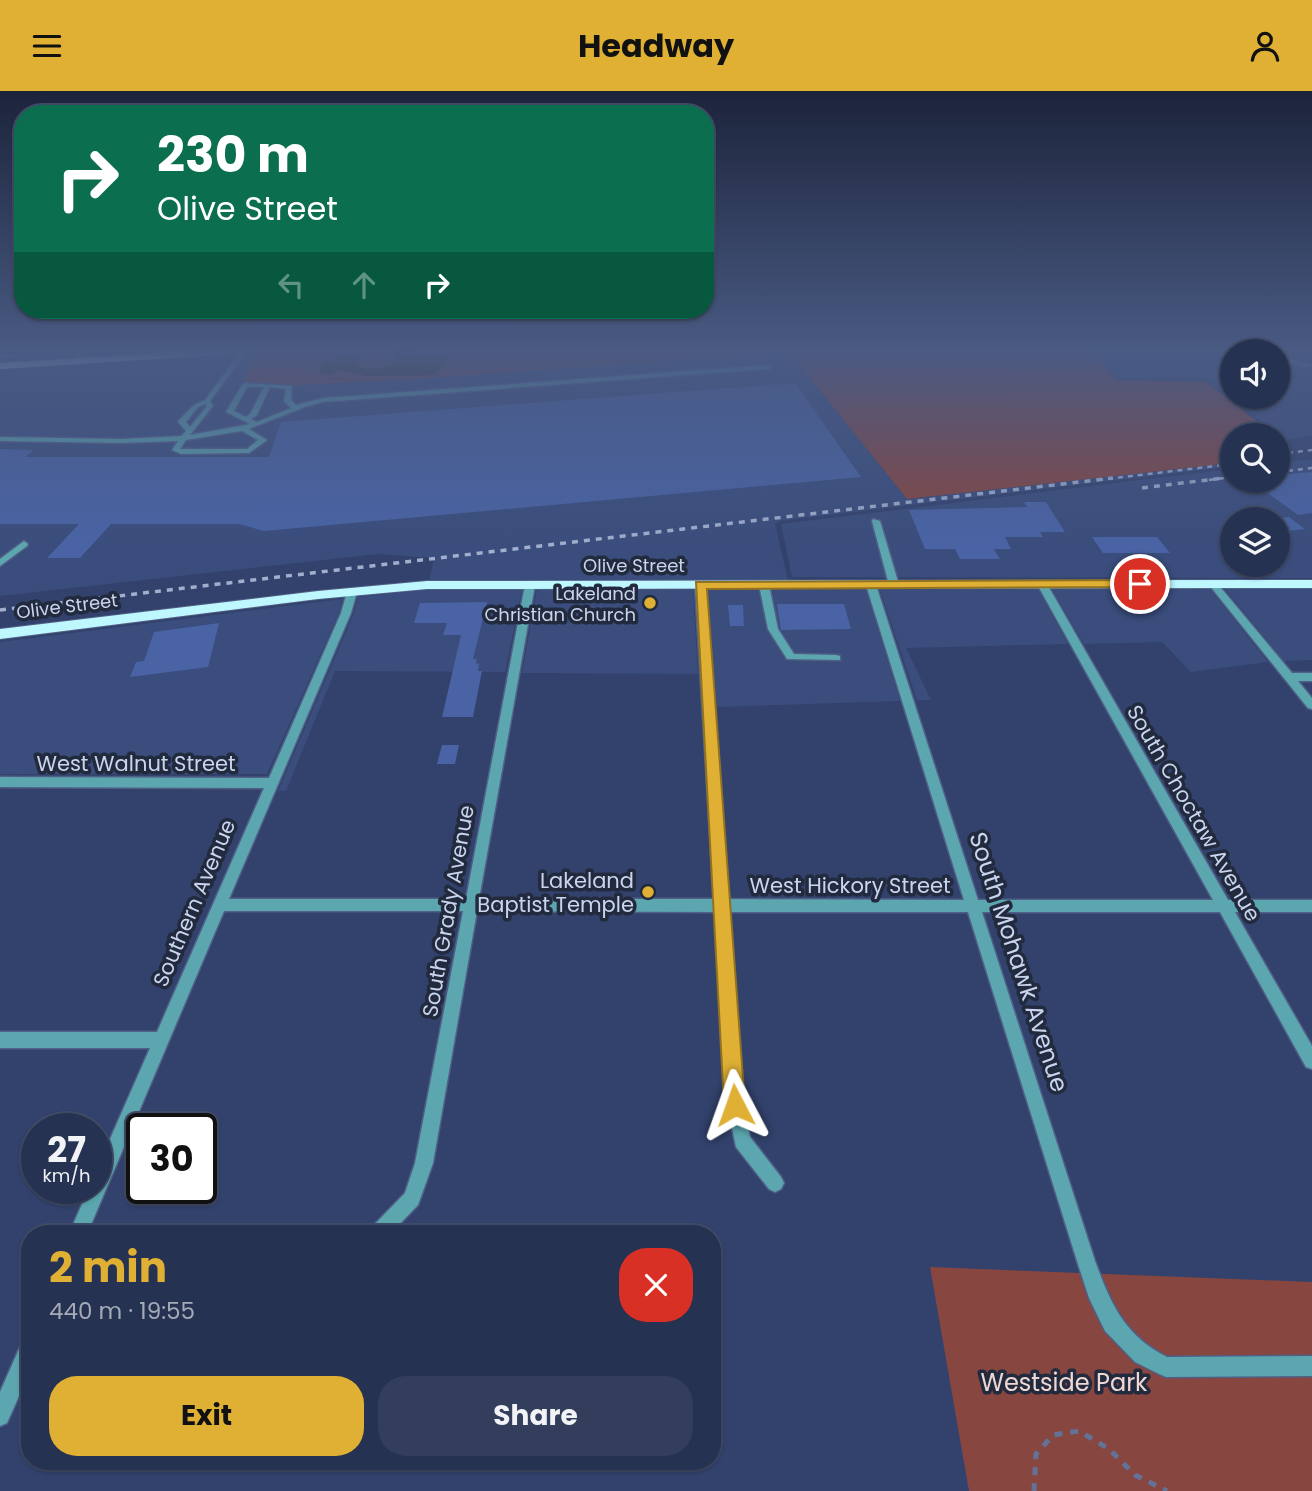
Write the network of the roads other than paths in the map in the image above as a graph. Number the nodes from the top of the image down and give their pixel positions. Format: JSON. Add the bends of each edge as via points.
{"nodes":[{"id":1,"x":188,"y":415,"type":"edge"},
{"id":2,"x":206,"y":415,"type":"edge"},
{"id":3,"x":238,"y":415,"type":"edge"},
{"id":4,"x":253,"y":415,"type":"edge"},
{"id":5,"x":268,"y":415,"type":"edge"},
{"id":6,"x":251,"y":421,"type":"junction"},
{"id":7,"x":244,"y":429,"type":"junction"},
{"id":8,"x":189,"y":430,"type":"junction"},
{"id":9,"x":0,"y":439,"type":"edge"},
{"id":10,"x":182,"y":439,"type":"junction"},
{"id":11,"x":876,"y":521,"type":"dead end"},
{"id":12,"x":24,"y":544,"type":"dead end"},
{"id":13,"x":0,"y":563,"type":"edge"},
{"id":14,"x":1042,"y":584,"type":"junction"},
{"id":15,"x":1213,"y":584,"type":"junction"},
{"id":16,"x":530,"y":585,"type":"junction"},
{"id":17,"x":700,"y":585,"type":"junction"},
{"id":18,"x":764,"y":585,"type":"junction"},
{"id":19,"x":871,"y":585,"type":"junction"},
{"id":20,"x":894,"y":585,"type":"junction"},
{"id":21,"x":1312,"y":585,"type":"edge"},
{"id":22,"x":352,"y":592,"type":"junction"},
{"id":23,"x":0,"y":634,"type":"edge"},
{"id":24,"x":836,"y":658,"type":"dead end"},
{"id":25,"x":1310,"y":674,"type":"edge"},
{"id":26,"x":1289,"y":677,"type":"junction"},
{"id":27,"x":1312,"y":705,"type":"edge"},
{"id":28,"x":0,"y":782,"type":"edge"},
{"id":29,"x":272,"y":783,"type":"junction"},
{"id":30,"x":470,"y":903,"type":"junction"},
{"id":31,"x":220,"y":905,"type":"junction"},
{"id":32,"x":721,"y":906,"type":"junction"},
{"id":33,"x":973,"y":906,"type":"junction"},
{"id":34,"x":1224,"y":906,"type":"junction"},
{"id":35,"x":1312,"y":906,"type":"edge"},
{"id":36,"x":0,"y":1040,"type":"edge"},
{"id":37,"x":161,"y":1040,"type":"junction"},
{"id":38,"x":1312,"y":1061,"type":"edge"},
{"id":39,"x":775,"y":1183,"type":"dead end"},
{"id":40,"x":82,"y":1225,"type":"edge"},
{"id":41,"x":386,"y":1225,"type":"edge"},
{"id":42,"x":1312,"y":1366,"type":"edge"},
{"id":43,"x":21,"y":1368,"type":"edge"},
{"id":44,"x":0,"y":1416,"type":"edge"}],
"edges":[{"from":1,"to":8,"type":"street","via":[[182,422]]},
{"from":2,"to":8,"type":"street"},
{"from":3,"to":6,"type":"street"},
{"from":4,"to":6,"type":"street"},
{"from":5,"to":6,"type":"street"},
{"from":6,"to":7,"type":"street"},
{"from":7,"to":10,"type":"street"},
{"from":7,"to":10,"type":"street","via":[[263,440],[249,451],[181,452],[176,450]]},
{"from":8,"to":10,"type":"lane"},
{"from":9,"to":10,"type":"lane"},
{"from":11,"to":20,"type":"street"},
{"from":12,"to":13,"type":"street"},
{"from":14,"to":15,"type":"main road","name":"Olive Street"},
{"from":14,"to":20,"type":"main road","name":"Olive Street"},
{"from":14,"to":34,"type":"street","name":"South Choctaw Avenue"},
{"from":15,"to":21,"type":"main road","name":"Olive Street"},
{"from":15,"to":26,"type":"street"},
{"from":16,"to":17,"type":"main road","name":"Olive Street"},
{"from":16,"to":22,"type":"main road","name":"Olive Street"},
{"from":16,"to":30,"type":"street","name":"South Grady Avenue"},
{"from":17,"to":18,"type":"main road","name":"Olive Street"},
{"from":17,"to":32,"type":"street"},
{"from":18,"to":19,"type":"main road","name":"Olive Street"},
{"from":18,"to":24,"type":"street","via":[[773,629],[791,657]]},
{"from":19,"to":20,"type":"main road","name":"Olive Street"},
{"from":19,"to":33,"type":"street","name":"South Mohawk Avenue"},
{"from":22,"to":23,"type":"main road","name":"Olive Street"},
{"from":22,"to":29,"type":"street","name":"Southern Avenue"},
{"from":25,"to":26,"type":"street"},
{"from":26,"to":27,"type":"street"},
{"from":28,"to":29,"type":"street","name":"West Walnut Street"},
{"from":29,"to":31,"type":"street","name":"Southern Avenue"},
{"from":30,"to":31,"type":"street","name":"West Hickory Street"},
{"from":30,"to":32,"type":"street","name":"West Hickory Street"},
{"from":30,"to":41,"type":"street","name":"South Grady Avenue","via":[[424,1163],[412,1199]]},
{"from":31,"to":37,"type":"street","name":"Southern Avenue"},
{"from":32,"to":33,"type":"street","name":"West Hickory Street"},
{"from":32,"to":39,"type":"street","via":[[735,1105],[742,1140]]},
{"from":33,"to":34,"type":"street","name":"West Hickory Street"},
{"from":33,"to":42,"type":"street","name":"South Mohawk Avenue","via":[[1086,1261],[1112,1324],[1142,1355],[1166,1367]]},
{"from":34,"to":35,"type":"street","name":"West Hickory Street"},
{"from":34,"to":38,"type":"street","name":"South Choctaw Avenue"},
{"from":36,"to":37,"type":"street"},
{"from":37,"to":40,"type":"street","name":"Southern Avenue"},
{"from":43,"to":44,"type":"street"}]}
